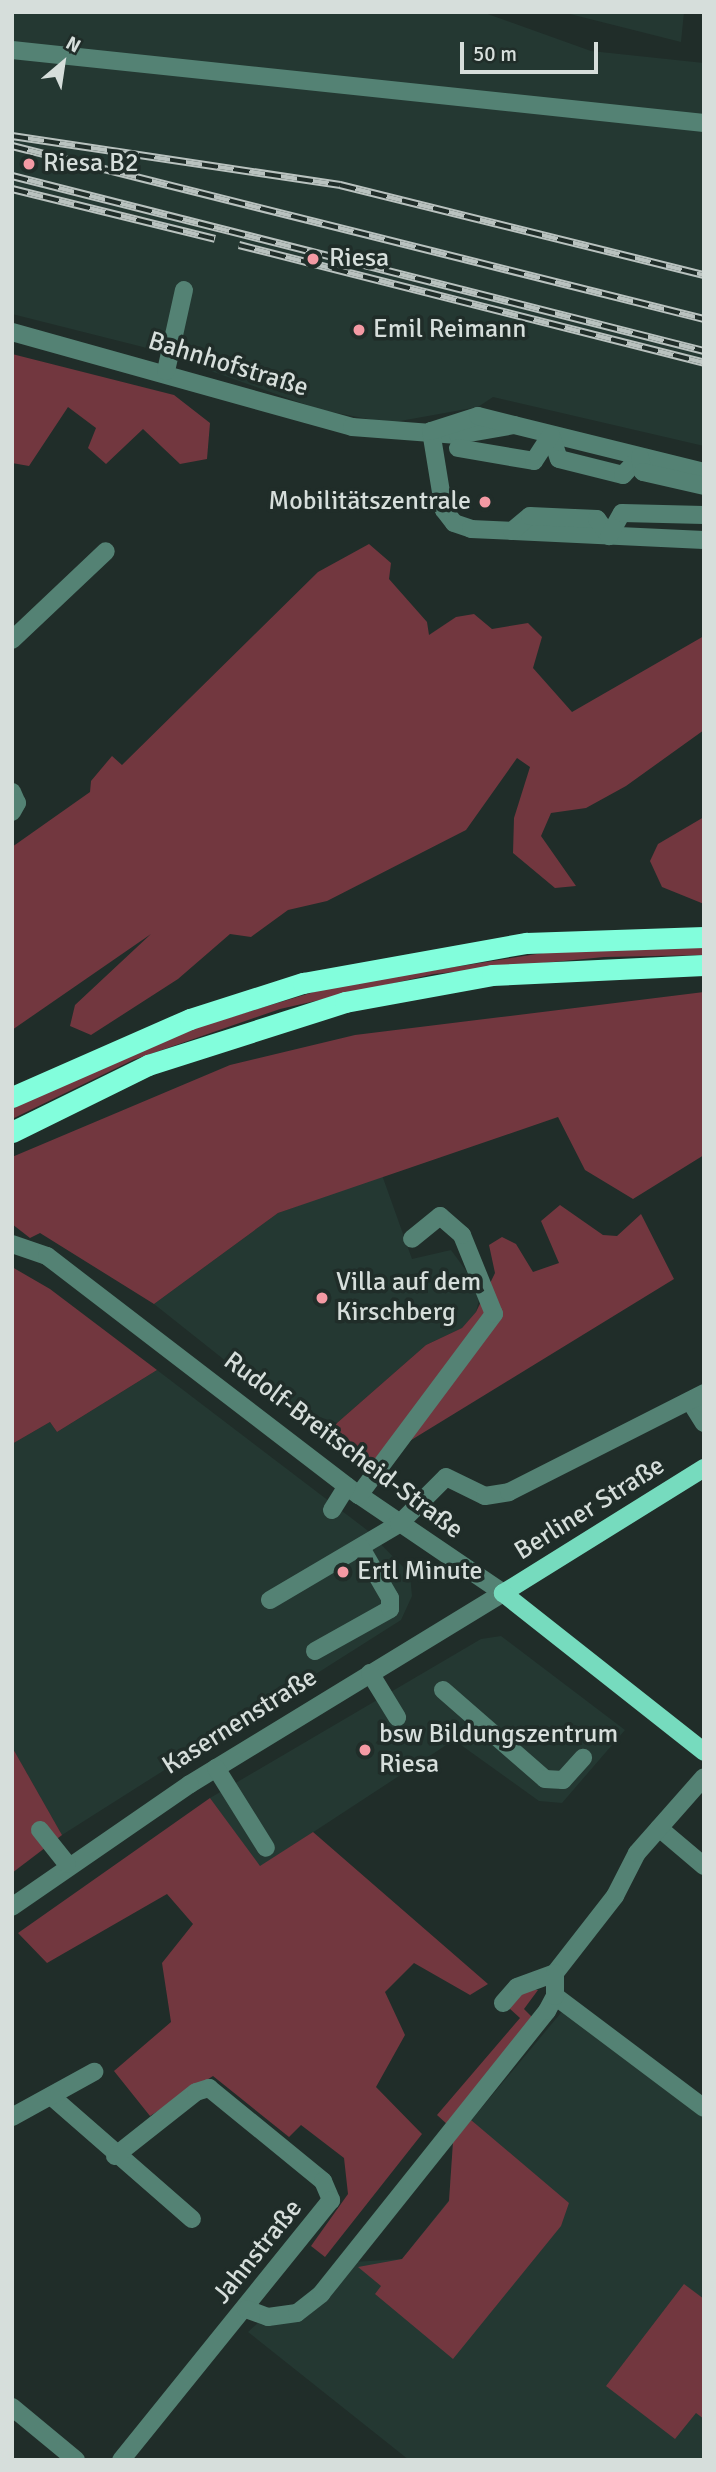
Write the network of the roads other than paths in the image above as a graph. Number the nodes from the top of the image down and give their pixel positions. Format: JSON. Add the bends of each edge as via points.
{"nodes":[{"id":1,"x":12,"y":50,"type":"edge"},
{"id":2,"x":704,"y":123,"type":"edge"},
{"id":3,"x":184,"y":290,"type":"dead end"},
{"id":4,"x":12,"y":332,"type":"edge"},
{"id":5,"x":166,"y":372,"type":"junction"},
{"id":6,"x":514,"y":425,"type":"junction"},
{"id":7,"x":431,"y":431,"type":"junction"},
{"id":8,"x":551,"y":435,"type":"junction"},
{"id":9,"x":483,"y":442,"type":"junction"},
{"id":10,"x":640,"y":457,"type":"junction"},
{"id":11,"x":704,"y":472,"type":"edge"},
{"id":12,"x":440,"y":477,"type":"junction"},
{"id":13,"x":704,"y":486,"type":"edge"},
{"id":14,"x":704,"y":515,"type":"edge"},
{"id":15,"x":609,"y":536,"type":"junction"},
{"id":16,"x":704,"y":540,"type":"edge"},
{"id":17,"x":106,"y":551,"type":"dead end"},
{"id":18,"x":12,"y":640,"type":"edge"},
{"id":19,"x":12,"y":793,"type":"edge"},
{"id":20,"x":12,"y":812,"type":"edge"},
{"id":21,"x":704,"y":937,"type":"edge"},
{"id":22,"x":704,"y":965,"type":"edge"},
{"id":23,"x":12,"y":1097,"type":"edge"},
{"id":24,"x":12,"y":1132,"type":"edge"},
{"id":25,"x":412,"y":1239,"type":"dead end"},
{"id":26,"x":12,"y":1244,"type":"edge"},
{"id":27,"x":697,"y":1397,"type":"edge"},
{"id":28,"x":704,"y":1423,"type":"edge"},
{"id":29,"x":704,"y":1468,"type":"edge"},
{"id":30,"x":353,"y":1490,"type":"junction"},
{"id":31,"x":332,"y":1510,"type":"dead end"},
{"id":32,"x":399,"y":1524,"type":"junction"},
{"id":33,"x":361,"y":1548,"type":"junction"},
{"id":34,"x":503,"y":1593,"type":"junction"},
{"id":35,"x":270,"y":1600,"type":"dead end"},
{"id":36,"x":315,"y":1651,"type":"dead end"},
{"id":37,"x":370,"y":1673,"type":"junction"},
{"id":38,"x":443,"y":1690,"type":"dead end"},
{"id":39,"x":397,"y":1717,"type":"dead end"},
{"id":40,"x":704,"y":1752,"type":"edge"},
{"id":41,"x":583,"y":1758,"type":"dead end"},
{"id":42,"x":216,"y":1768,"type":"junction"},
{"id":43,"x":704,"y":1777,"type":"edge"},
{"id":44,"x":659,"y":1828,"type":"junction"},
{"id":45,"x":40,"y":1829,"type":"dead end"},
{"id":46,"x":266,"y":1848,"type":"dead end"},
{"id":47,"x":67,"y":1864,"type":"junction"},
{"id":48,"x":704,"y":1866,"type":"edge"},
{"id":49,"x":12,"y":1907,"type":"edge"},
{"id":50,"x":555,"y":1973,"type":"junction"},
{"id":51,"x":555,"y":1996,"type":"junction"},
{"id":52,"x":503,"y":2003,"type":"dead end"},
{"id":53,"x":94,"y":2072,"type":"dead end"},
{"id":54,"x":51,"y":2096,"type":"junction"},
{"id":55,"x":704,"y":2108,"type":"edge"},
{"id":56,"x":12,"y":2117,"type":"edge"},
{"id":57,"x":116,"y":2156,"type":"junction"},
{"id":58,"x":192,"y":2219,"type":"dead end"},
{"id":59,"x":246,"y":2309,"type":"junction"},
{"id":60,"x":12,"y":2407,"type":"edge"},
{"id":61,"x":76,"y":2460,"type":"edge"},
{"id":62,"x":121,"y":2460,"type":"edge"}],
"edges":[{"from":1,"to":2,"type":"street"},
{"from":3,"to":5,"type":"street"},
{"from":4,"to":5,"type":"street","name":"Bahnhofstraße"},
{"from":5,"to":7,"type":"street","name":"Bahnhofstraße","via":[[323,421]]},
{"from":6,"to":7,"type":"street","name":"Bahnhofstraße","via":[[478,416]]},
{"from":6,"to":8,"type":"street","name":"Bahnhofstraße"},
{"from":6,"to":9,"type":"street","name":"Bahnhofstraße"},
{"from":7,"to":9,"type":"street","name":"Bahnhofstraße"},
{"from":7,"to":12,"type":"street"},
{"from":8,"to":9,"type":"street","via":[[534,461]]},
{"from":8,"to":10,"type":"street","name":"Bahnhofstraße"},
{"from":9,"to":12,"type":"street","via":[[458,448]]},
{"from":10,"to":11,"type":"street","name":"Bahnhofstraße"},
{"from":10,"to":13,"type":"street","via":[[643,471]]},
{"from":12,"to":15,"type":"street","via":[[444,510],[454,523]]},
{"from":14,"to":15,"type":"street","via":[[622,513]]},
{"from":15,"to":16,"type":"street"},
{"from":17,"to":18,"type":"street"},
{"from":19,"to":20,"type":"street","via":[[17,803]]},
{"from":21,"to":23,"type":"highway","via":[[526,943],[315,980],[178,1023]]},
{"from":22,"to":24,"type":"highway","via":[[492,975],[345,1002],[148,1065]]},
{"from":25,"to":30,"type":"street","via":[[440,1216],[462,1235],[494,1314]]},
{"from":26,"to":30,"type":"street","name":"Rudolf-Breitscheid-Straße","via":[[47,1256]]},
{"from":27,"to":28,"type":"street"},
{"from":27,"to":32,"type":"street","via":[[509,1492],[485,1496],[446,1477]]},
{"from":29,"to":34,"type":"main road","name":"Berliner Straße"},
{"from":30,"to":31,"type":"street"},
{"from":30,"to":32,"type":"street","name":"Rudolf-Breitscheid-Straße"},
{"from":32,"to":33,"type":"street"},
{"from":32,"to":34,"type":"street","name":"Rudolf-Breitscheid-Straße"},
{"from":33,"to":35,"type":"street"},
{"from":33,"to":36,"type":"street","via":[[390,1598],[390,1609]]},
{"from":34,"to":37,"type":"street","name":"Kasernenstraße"},
{"from":34,"to":40,"type":"main road","name":"Rudolf-Breitscheid-Straße"},
{"from":37,"to":39,"type":"street"},
{"from":37,"to":42,"type":"street","name":"Kasernenstraße"},
{"from":38,"to":41,"type":"street","via":[[545,1779],[563,1780]]},
{"from":42,"to":46,"type":"street"},
{"from":42,"to":47,"type":"street","name":"Kasernenstraße"},
{"from":43,"to":44,"type":"street"},
{"from":44,"to":48,"type":"street"},
{"from":44,"to":50,"type":"street"},
{"from":45,"to":47,"type":"street"},
{"from":47,"to":49,"type":"street","name":"Kasernenstraße"},
{"from":50,"to":51,"type":"street"},
{"from":50,"to":52,"type":"street","via":[[517,1987]]},
{"from":51,"to":55,"type":"street"},
{"from":51,"to":59,"type":"street","via":[[321,2294],[297,2313],[268,2317]]},
{"from":53,"to":54,"type":"street"},
{"from":54,"to":56,"type":"street"},
{"from":54,"to":57,"type":"street"},
{"from":57,"to":58,"type":"street"},
{"from":57,"to":59,"type":"street","name":"Jahnstraße","via":[[196,2092],[209,2088],[326,2183],[328,2208]]},
{"from":59,"to":62,"type":"street","name":"Jahnstraße"},
{"from":60,"to":61,"type":"street"}]}
